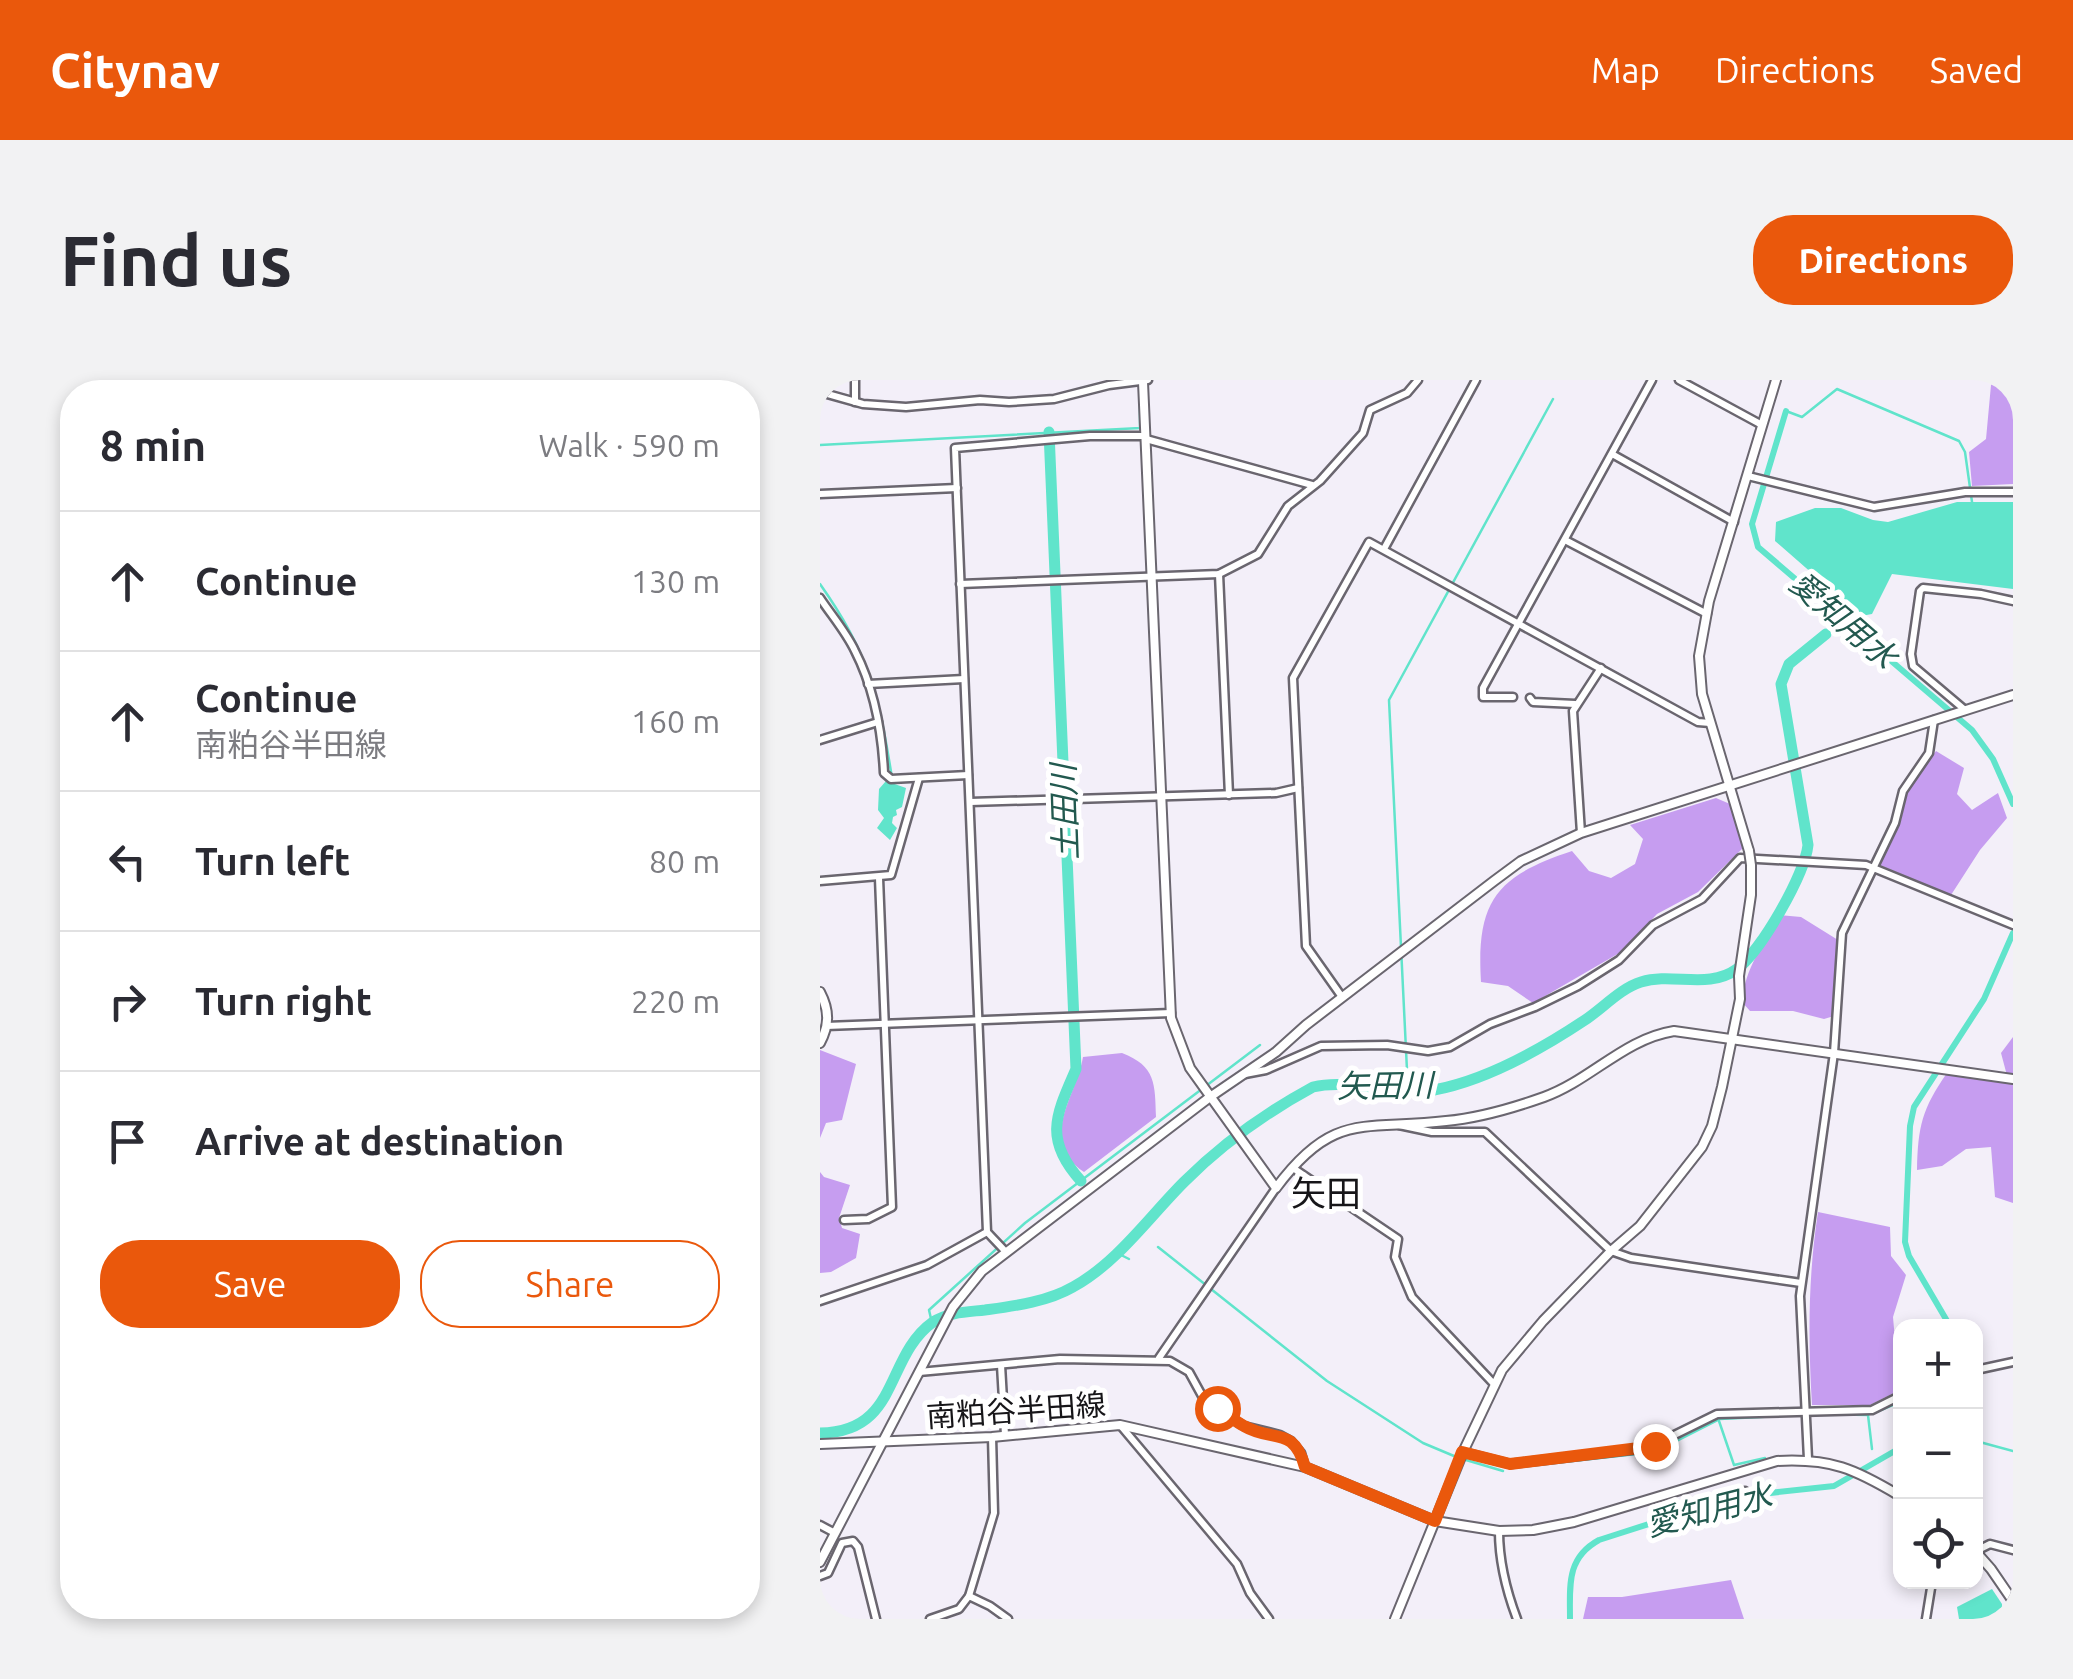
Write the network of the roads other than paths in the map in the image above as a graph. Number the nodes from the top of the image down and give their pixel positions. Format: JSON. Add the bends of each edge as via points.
{"nodes":[{"id":1,"x":855,"y":380,"type":"edge"},
{"id":2,"x":1418,"y":380,"type":"edge"},
{"id":3,"x":1476,"y":380,"type":"edge"},
{"id":4,"x":1652,"y":380,"type":"edge"},
{"id":5,"x":1680,"y":380,"type":"edge"},
{"id":6,"x":1776,"y":380,"type":"edge"},
{"id":7,"x":1146,"y":381,"type":"edge"},
{"id":8,"x":820,"y":392,"type":"edge"},
{"id":9,"x":855,"y":402,"type":"junction"},
{"id":10,"x":1762,"y":426,"type":"junction"},
{"id":11,"x":1146,"y":437,"type":"junction"},
{"id":12,"x":1612,"y":454,"type":"junction"},
{"id":13,"x":1753,"y":477,"type":"junction"},
{"id":14,"x":1313,"y":485,"type":"junction"},
{"id":15,"x":956,"y":488,"type":"junction"},
{"id":16,"x":2013,"y":492,"type":"edge"},
{"id":17,"x":820,"y":494,"type":"edge"},
{"id":18,"x":1734,"y":522,"type":"junction"},
{"id":19,"x":1565,"y":540,"type":"junction"},
{"id":20,"x":1384,"y":549,"type":"junction"},
{"id":21,"x":1218,"y":574,"type":"junction"},
{"id":22,"x":1152,"y":576,"type":"junction"},
{"id":23,"x":960,"y":584,"type":"junction"},
{"id":24,"x":820,"y":598,"type":"edge"},
{"id":25,"x":2013,"y":601,"type":"edge"},
{"id":26,"x":1707,"y":614,"type":"junction"},
{"id":27,"x":1518,"y":623,"type":"junction"},
{"id":28,"x":1600,"y":668,"type":"junction"},
{"id":29,"x":964,"y":679,"type":"junction"},
{"id":30,"x":868,"y":684,"type":"junction"},
{"id":31,"x":2013,"y":695,"type":"edge"},
{"id":32,"x":1513,"y":698,"type":"dead end"},
{"id":33,"x":1530,"y":698,"type":"dead end"},
{"id":34,"x":1576,"y":704,"type":"junction"},
{"id":35,"x":1962,"y":711,"type":"junction"},
{"id":36,"x":1939,"y":718,"type":"junction"},
{"id":37,"x":878,"y":722,"type":"junction"},
{"id":38,"x":1710,"y":723,"type":"junction"},
{"id":39,"x":820,"y":740,"type":"edge"},
{"id":40,"x":968,"y":775,"type":"junction"},
{"id":41,"x":919,"y":778,"type":"junction"},
{"id":42,"x":1731,"y":786,"type":"junction"},
{"id":43,"x":1298,"y":788,"type":"junction"},
{"id":44,"x":1229,"y":794,"type":"junction"},
{"id":45,"x":1161,"y":795,"type":"junction"},
{"id":46,"x":970,"y":802,"type":"junction"},
{"id":47,"x":1581,"y":834,"type":"junction"},
{"id":48,"x":1874,"y":867,"type":"junction"},
{"id":49,"x":879,"y":878,"type":"junction"},
{"id":50,"x":820,"y":881,"type":"edge"},
{"id":51,"x":2012,"y":924,"type":"edge"},
{"id":52,"x":820,"y":992,"type":"edge"},
{"id":53,"x":1342,"y":996,"type":"junction"},
{"id":54,"x":1171,"y":1013,"type":"junction"},
{"id":55,"x":978,"y":1021,"type":"junction"},
{"id":56,"x":885,"y":1024,"type":"junction"},
{"id":57,"x":826,"y":1026,"type":"junction"},
{"id":58,"x":1730,"y":1038,"type":"junction"},
{"id":59,"x":820,"y":1043,"type":"edge"},
{"id":60,"x":1834,"y":1053,"type":"junction"},
{"id":61,"x":1244,"y":1074,"type":"junction"},
{"id":62,"x":2013,"y":1080,"type":"edge"},
{"id":63,"x":1210,"y":1097,"type":"junction"},
{"id":64,"x":1398,"y":1123,"type":"junction"},
{"id":65,"x":1293,"y":1168,"type":"junction"},
{"id":66,"x":1276,"y":1188,"type":"junction"},
{"id":67,"x":844,"y":1220,"type":"dead end"},
{"id":68,"x":987,"y":1232,"type":"junction"},
{"id":69,"x":1005,"y":1251,"type":"junction"},
{"id":70,"x":1610,"y":1251,"type":"junction"},
{"id":71,"x":1801,"y":1283,"type":"junction"},
{"id":72,"x":820,"y":1300,"type":"edge"},
{"id":73,"x":1159,"y":1358,"type":"junction"},
{"id":74,"x":2013,"y":1362,"type":"edge"},
{"id":75,"x":1001,"y":1365,"type":"junction"},
{"id":76,"x":1983,"y":1368,"type":"edge"},
{"id":77,"x":919,"y":1372,"type":"junction"},
{"id":78,"x":1493,"y":1383,"type":"junction"},
{"id":79,"x":1893,"y":1400,"type":"edge"},
{"id":80,"x":1805,"y":1410,"type":"junction"},
{"id":81,"x":1120,"y":1424,"type":"junction"},
{"id":82,"x":1005,"y":1435,"type":"junction"},
{"id":83,"x":992,"y":1436,"type":"junction"},
{"id":84,"x":882,"y":1443,"type":"junction"},
{"id":85,"x":820,"y":1444,"type":"edge"},
{"id":86,"x":1462,"y":1452,"type":"junction"},
{"id":87,"x":1808,"y":1459,"type":"junction"},
{"id":88,"x":1305,"y":1467,"type":"junction"},
{"id":89,"x":1746,"y":1490,"type":"dead end"},
{"id":90,"x":1893,"y":1492,"type":"edge"},
{"id":91,"x":1746,"y":1502,"type":"dead end"},
{"id":92,"x":1435,"y":1521,"type":"junction"},
{"id":93,"x":820,"y":1525,"type":"edge"},
{"id":94,"x":1498,"y":1531,"type":"junction"},
{"id":95,"x":835,"y":1533,"type":"junction"},
{"id":96,"x":1983,"y":1548,"type":"edge"},
{"id":97,"x":2013,"y":1550,"type":"edge"},
{"id":98,"x":1983,"y":1561,"type":"edge"},
{"id":99,"x":820,"y":1562,"type":"edge"},
{"id":100,"x":820,"y":1576,"type":"edge"},
{"id":101,"x":1931,"y":1589,"type":"edge"},
{"id":102,"x":969,"y":1596,"type":"junction"},
{"id":103,"x":2013,"y":1601,"type":"edge"},
{"id":104,"x":876,"y":1619,"type":"edge"},
{"id":105,"x":930,"y":1619,"type":"edge"},
{"id":106,"x":1008,"y":1619,"type":"edge"},
{"id":107,"x":1269,"y":1619,"type":"edge"},
{"id":108,"x":1396,"y":1619,"type":"edge"},
{"id":109,"x":1517,"y":1619,"type":"edge"},
{"id":110,"x":1926,"y":1619,"type":"edge"}],
"edges":[{"from":1,"to":9,"type":"street"},
{"from":2,"to":14,"type":"street","via":[[1407,393],[1370,410],[1363,433]]},
{"from":3,"to":20,"type":"street"},
{"from":4,"to":12,"type":"street"},
{"from":5,"to":10,"type":"street"},
{"from":6,"to":10,"type":"street"},
{"from":7,"to":9,"type":"street","via":[[1054,400],[906,407]]},
{"from":7,"to":11,"type":"street"},
{"from":8,"to":9,"type":"street"},
{"from":10,"to":13,"type":"street"},
{"from":11,"to":14,"type":"street"},
{"from":11,"to":15,"type":"street","via":[[955,448]]},
{"from":11,"to":22,"type":"street"},
{"from":12,"to":18,"type":"street"},
{"from":12,"to":19,"type":"street"},
{"from":13,"to":16,"type":"street","via":[[1874,507],[1965,492]]},
{"from":13,"to":18,"type":"street"},
{"from":14,"to":21,"type":"street","via":[[1288,506],[1258,554]]},
{"from":15,"to":17,"type":"street"},
{"from":15,"to":23,"type":"street"},
{"from":18,"to":26,"type":"street"},
{"from":19,"to":26,"type":"street"},
{"from":19,"to":27,"type":"street"},
{"from":20,"to":27,"type":"street"},
{"from":20,"to":43,"type":"street","via":[[1366,544],[1293,678]]},
{"from":21,"to":22,"type":"street"},
{"from":21,"to":44,"type":"street"},
{"from":22,"to":23,"type":"street"},
{"from":22,"to":45,"type":"street"},
{"from":23,"to":29,"type":"street"},
{"from":24,"to":30,"type":"street"},
{"from":25,"to":35,"type":"street","via":[[1920,591],[1914,666]]},
{"from":26,"to":38,"type":"street","via":[[1699,668]]},
{"from":27,"to":28,"type":"street"},
{"from":27,"to":32,"type":"street","via":[[1482,688],[1483,697]]},
{"from":28,"to":34,"type":"street"},
{"from":28,"to":38,"type":"street"},
{"from":29,"to":30,"type":"street"},
{"from":29,"to":40,"type":"street"},
{"from":30,"to":37,"type":"street"},
{"from":31,"to":35,"type":"street"},
{"from":33,"to":34,"type":"street"},
{"from":34,"to":47,"type":"street"},
{"from":35,"to":36,"type":"street"},
{"from":36,"to":42,"type":"street"},
{"from":36,"to":48,"type":"street"},
{"from":37,"to":39,"type":"street"},
{"from":37,"to":41,"type":"street","via":[[884,773]]},
{"from":38,"to":42,"type":"street"},
{"from":40,"to":41,"type":"street"},
{"from":40,"to":46,"type":"street"},
{"from":41,"to":49,"type":"street","via":[[893,873]]},
{"from":42,"to":47,"type":"street"},
{"from":42,"to":58,"type":"street","bridge":true,"via":[[1752,865],[1740,999]]},
{"from":43,"to":44,"type":"street"},
{"from":43,"to":53,"type":"street","via":[[1306,946]]},
{"from":44,"to":45,"type":"street"},
{"from":45,"to":46,"type":"street"},
{"from":45,"to":54,"type":"street"},
{"from":46,"to":55,"type":"street"},
{"from":47,"to":53,"type":"street","via":[[1521,862]]},
{"from":48,"to":51,"type":"street"},
{"from":48,"to":60,"type":"street","via":[[1842,934]]},
{"from":48,"to":61,"type":"street","via":[[1740,858],[1702,899],[1653,925],[1619,960],[1450,1047],[1321,1046]]},
{"from":49,"to":50,"type":"street"},
{"from":49,"to":56,"type":"street"},
{"from":52,"to":57,"type":"street"},
{"from":53,"to":61,"type":"street"},
{"from":54,"to":55,"type":"street"},
{"from":54,"to":63,"type":"street","via":[[1180,1048]]},
{"from":55,"to":56,"type":"street"},
{"from":55,"to":68,"type":"street"},
{"from":56,"to":57,"type":"street"},
{"from":56,"to":67,"type":"street","via":[[892,1207],[868,1219]]},
{"from":57,"to":59,"type":"street"},
{"from":58,"to":60,"type":"street"},
{"from":58,"to":64,"type":"street","via":[[1654,1034],[1547,1096],[1450,1121]]},
{"from":58,"to":70,"type":"street","via":[[1702,1147],[1640,1226]]},
{"from":60,"to":62,"type":"street"},
{"from":60,"to":71,"type":"street"},
{"from":61,"to":63,"type":"street"},
{"from":63,"to":66,"type":"street"},
{"from":63,"to":69,"type":"street"},
{"from":64,"to":65,"type":"street","via":[[1336,1132]]},
{"from":64,"to":70,"type":"street","via":[[1432,1132],[1485,1132]]},
{"from":65,"to":66,"type":"street"},
{"from":65,"to":78,"type":"street","via":[[1398,1239],[1395,1257],[1412,1297]]},
{"from":66,"to":73,"type":"street"},
{"from":68,"to":69,"type":"street"},
{"from":68,"to":72,"type":"street","via":[[926,1265]]},
{"from":69,"to":77,"type":"street","via":[[953,1307]]},
{"from":70,"to":71,"type":"street"},
{"from":70,"to":78,"type":"street"},
{"from":71,"to":80,"type":"street"},
{"from":73,"to":75,"type":"street"},
{"from":73,"to":88,"type":"street","via":[[1188,1372],[1206,1404],[1244,1426],[1292,1441]]},
{"from":74,"to":76,"type":"street"},
{"from":75,"to":77,"type":"street"},
{"from":75,"to":82,"type":"street"},
{"from":77,"to":84,"type":"street"},
{"from":78,"to":86,"type":"street"},
{"from":79,"to":80,"type":"street","via":[[1872,1410]]},
{"from":80,"to":86,"type":"street","via":[[1717,1414],[1648,1448],[1510,1464]]},
{"from":80,"to":87,"type":"street"},
{"from":81,"to":82,"type":"street","name":"南粕谷半田線"},
{"from":81,"to":88,"type":"street","name":"南粕谷半田線"},
{"from":81,"to":107,"type":"street","via":[[1236,1564]]},
{"from":82,"to":83,"type":"street","name":"南粕谷半田線"},
{"from":83,"to":84,"type":"street","name":"南粕谷半田線"},
{"from":83,"to":102,"type":"street","via":[[994,1513]]},
{"from":84,"to":85,"type":"street","name":"南粕谷半田線"},
{"from":84,"to":95,"type":"street"},
{"from":86,"to":92,"type":"street"},
{"from":87,"to":90,"type":"street","name":"南粕谷半田線","via":[[1859,1472]]},
{"from":87,"to":94,"type":"street","name":"南粕谷半田線","via":[[1777,1460],[1574,1522]]},
{"from":88,"to":92,"type":"street","name":"南粕谷半田線"},
{"from":89,"to":91,"type":"street"},
{"from":92,"to":94,"type":"street","name":"南粕谷半田線"},
{"from":92,"to":108,"type":"street"},
{"from":93,"to":95,"type":"street"},
{"from":94,"to":109,"type":"street"},
{"from":95,"to":99,"type":"street"},
{"from":96,"to":97,"type":"street"},
{"from":98,"to":103,"type":"street"},
{"from":100,"to":104,"type":"street","via":[[842,1543],[853,1541]]},
{"from":101,"to":110,"type":"street"},
{"from":102,"to":105,"type":"street","via":[[959,1609]]},
{"from":102,"to":106,"type":"street"}]}
